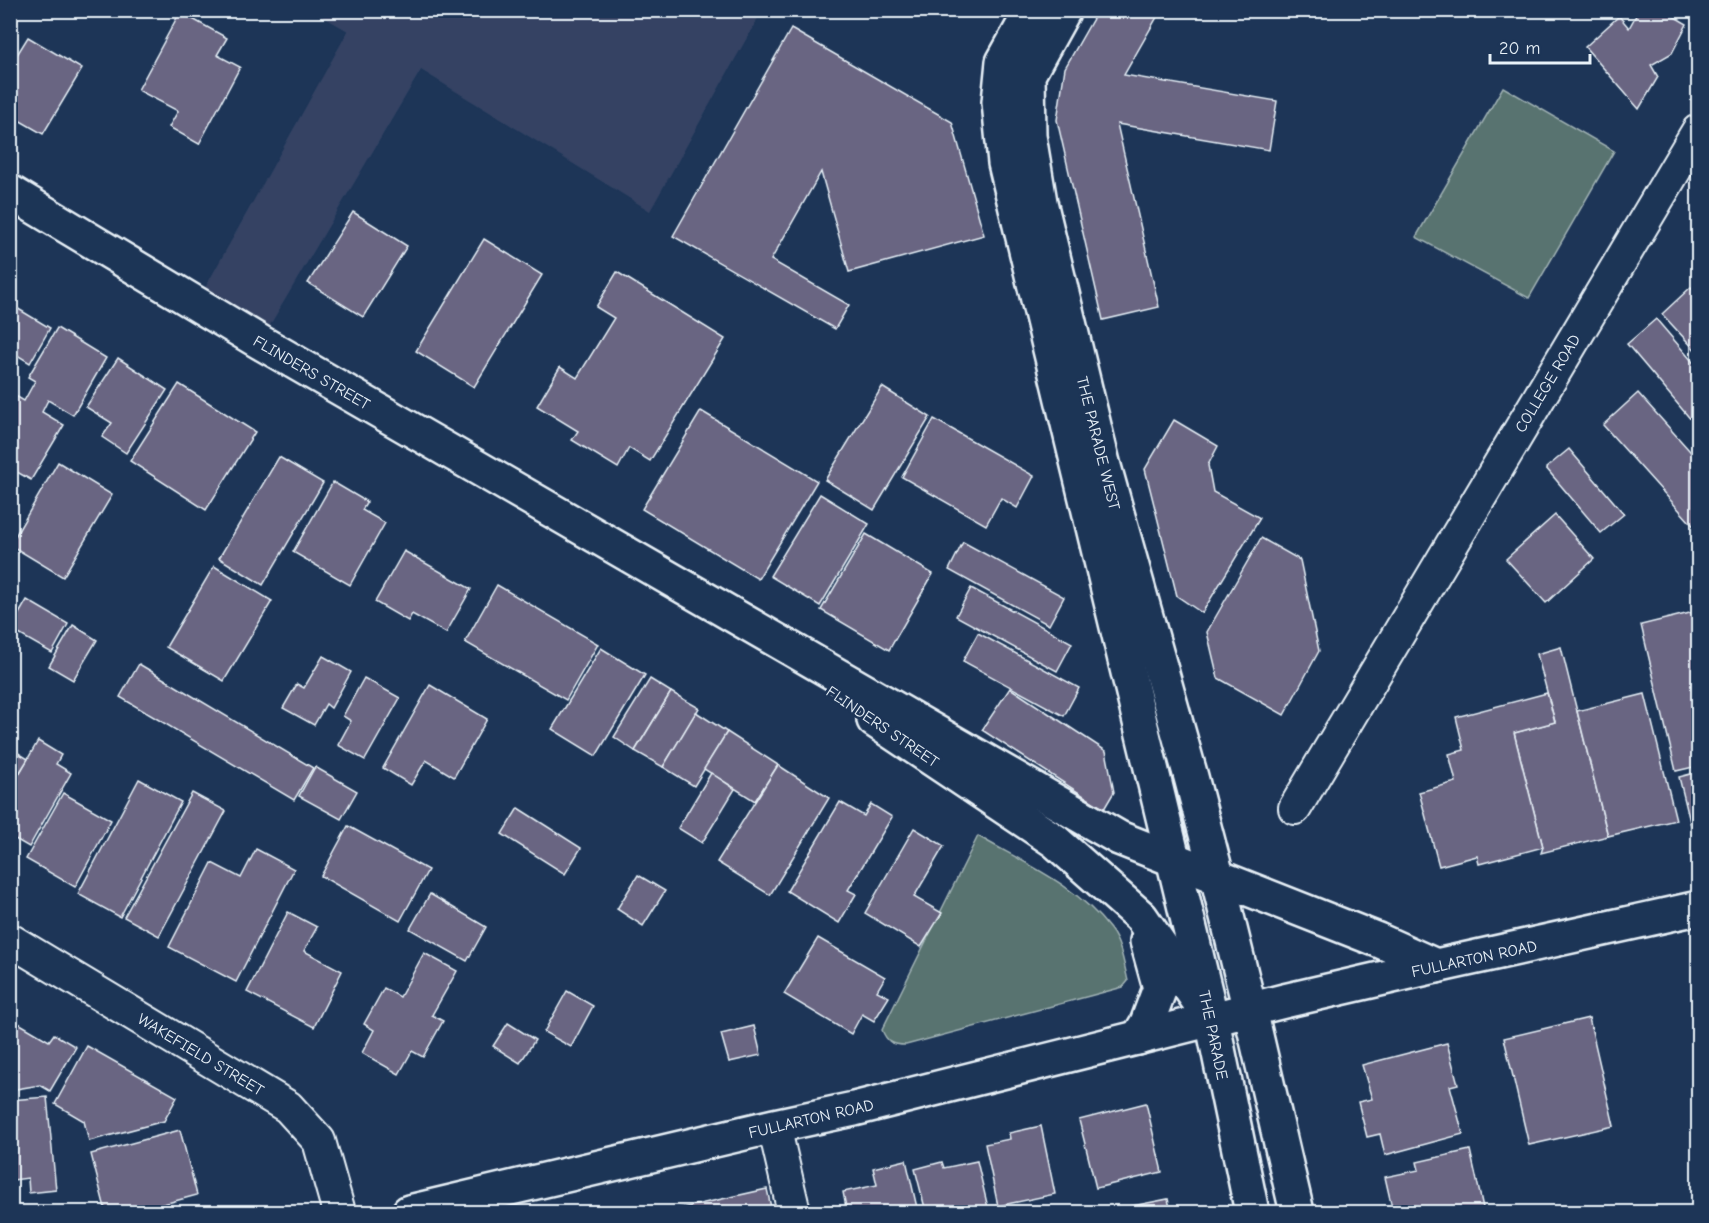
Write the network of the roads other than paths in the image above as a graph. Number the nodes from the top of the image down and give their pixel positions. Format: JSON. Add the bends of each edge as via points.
{"nodes":[{"id":1,"x":1032,"y":10,"type":"edge"},
{"id":2,"x":1064,"y":10,"type":"edge"},
{"id":3,"x":1698,"y":131,"type":"edge"},
{"id":4,"x":10,"y":192,"type":"edge"},
{"id":5,"x":616,"y":548,"type":"junction"},
{"id":6,"x":1294,"y":808,"type":"dead end"},
{"id":7,"x":1173,"y":859,"type":"junction"},
{"id":8,"x":1217,"y":876,"type":"junction"},
{"id":9,"x":1698,"y":908,"type":"edge"},
{"id":10,"x":1141,"y":917,"type":"junction"},
{"id":11,"x":10,"y":940,"type":"edge"},
{"id":12,"x":1436,"y":966,"type":"junction"},
{"id":13,"x":1250,"y":1010,"type":"junction"},
{"id":14,"x":1212,"y":1020,"type":"junction"},
{"id":15,"x":1138,"y":1038,"type":"junction"},
{"id":16,"x":774,"y":1126,"type":"junction"},
{"id":17,"x":339,"y":1212,"type":"edge"},
{"id":18,"x":409,"y":1212,"type":"edge"},
{"id":19,"x":794,"y":1212,"type":"edge"},
{"id":20,"x":1252,"y":1212,"type":"edge"},
{"id":21,"x":1297,"y":1212,"type":"edge"}],
"edges":[{"from":1,"to":7,"type":"main road","name":"THE PARADE WEST","via":[[1003,62],[999,102],[1005,163]]},
{"from":2,"to":8,"type":"main road","name":"THE PARADE WEST","via":[[1028,75],[1029,136],[1040,202],[1103,463]]},
{"from":3,"to":6,"type":"street","name":"COLLEGE ROAD"},
{"from":4,"to":5,"type":"main road","name":"FLINDERS STREET"},
{"from":5,"to":7,"type":"main road","name":"FLINDERS STREET","via":[[1119,838]]},
{"from":5,"to":10,"type":"main road","name":"FLINDERS STREET","via":[[1055,841]]},
{"from":7,"to":8,"type":"main road","name":"FLINDERS STREET"},
{"from":7,"to":14,"type":"main road","name":"THE PARADE"},
{"from":8,"to":12,"type":"main road","name":"FLINDERS STREET"},
{"from":8,"to":13,"type":"main road"},
{"from":9,"to":12,"type":"main road","name":"FULLARTON ROAD"},
{"from":10,"to":14,"type":"main road","name":"FLINDERS STREET"},
{"from":10,"to":15,"type":"main road","via":[[1160,988]]},
{"from":11,"to":17,"type":"street","name":"WAKEFIELD STREET","via":[[288,1107],[319,1142]]},
{"from":12,"to":13,"type":"main road","name":"FULLARTON ROAD"},
{"from":13,"to":14,"type":"main road","name":"FULLARTON ROAD"},
{"from":13,"to":21,"type":"main road"},
{"from":14,"to":15,"type":"main road","name":"FULLARTON ROAD"},
{"from":14,"to":20,"type":"main road","name":"THE PARADE"},
{"from":15,"to":16,"type":"main road","name":"FULLARTON ROAD"},
{"from":16,"to":18,"type":"main road","name":"FULLARTON ROAD"},
{"from":16,"to":19,"type":"street"}]}
